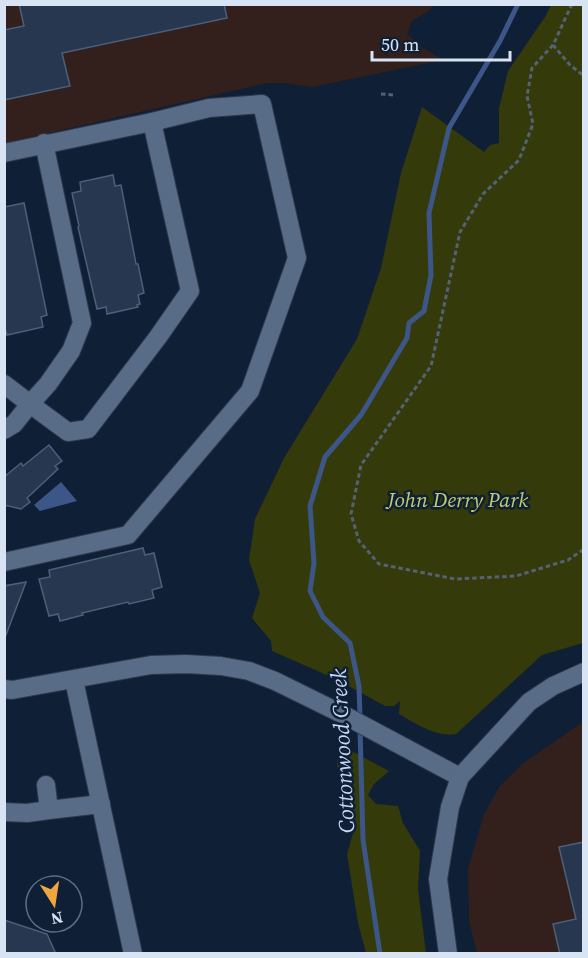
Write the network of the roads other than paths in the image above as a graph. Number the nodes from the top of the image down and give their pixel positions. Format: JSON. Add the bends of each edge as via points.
{"nodes":[{"id":1,"x":152,"y":122,"type":"junction"},
{"id":2,"x":44,"y":143,"type":"junction"},
{"id":3,"x":4,"y":153,"type":"edge"},
{"id":4,"x":4,"y":384,"type":"edge"},
{"id":5,"x":30,"y":404,"type":"junction"},
{"id":6,"x":4,"y":430,"type":"edge"},
{"id":7,"x":4,"y":562,"type":"edge"},
{"id":8,"x":584,"y":672,"type":"edge"},
{"id":9,"x":74,"y":680,"type":"junction"},
{"id":10,"x":4,"y":689,"type":"edge"},
{"id":11,"x":460,"y":777,"type":"junction"},
{"id":12,"x":46,"y":785,"type":"dead end"},
{"id":13,"x":101,"y":804,"type":"junction"},
{"id":14,"x":49,"y":810,"type":"junction"},
{"id":15,"x":4,"y":812,"type":"edge"},
{"id":16,"x":133,"y":954,"type":"edge"},
{"id":17,"x":448,"y":954,"type":"edge"}],
"edges":[{"from":1,"to":2,"type":"street"},
{"from":1,"to":5,"type":"street","via":[[190,291],[88,429],[68,432]]},
{"from":1,"to":7,"type":"street","via":[[208,108],[262,104],[297,258],[250,391],[128,535]]},
{"from":2,"to":3,"type":"street"},
{"from":2,"to":5,"type":"street","via":[[82,323],[71,351]]},
{"from":4,"to":5,"type":"street"},
{"from":5,"to":6,"type":"street"},
{"from":8,"to":11,"type":"street","via":[[529,702]]},
{"from":9,"to":10,"type":"street"},
{"from":9,"to":11,"type":"street","via":[[151,665],[186,664],[221,666],[269,678]]},
{"from":9,"to":13,"type":"street"},
{"from":11,"to":17,"type":"street","via":[[450,807],[438,879]]},
{"from":12,"to":14,"type":"street"},
{"from":13,"to":14,"type":"street"},
{"from":13,"to":16,"type":"street"},
{"from":14,"to":15,"type":"street"}]}
